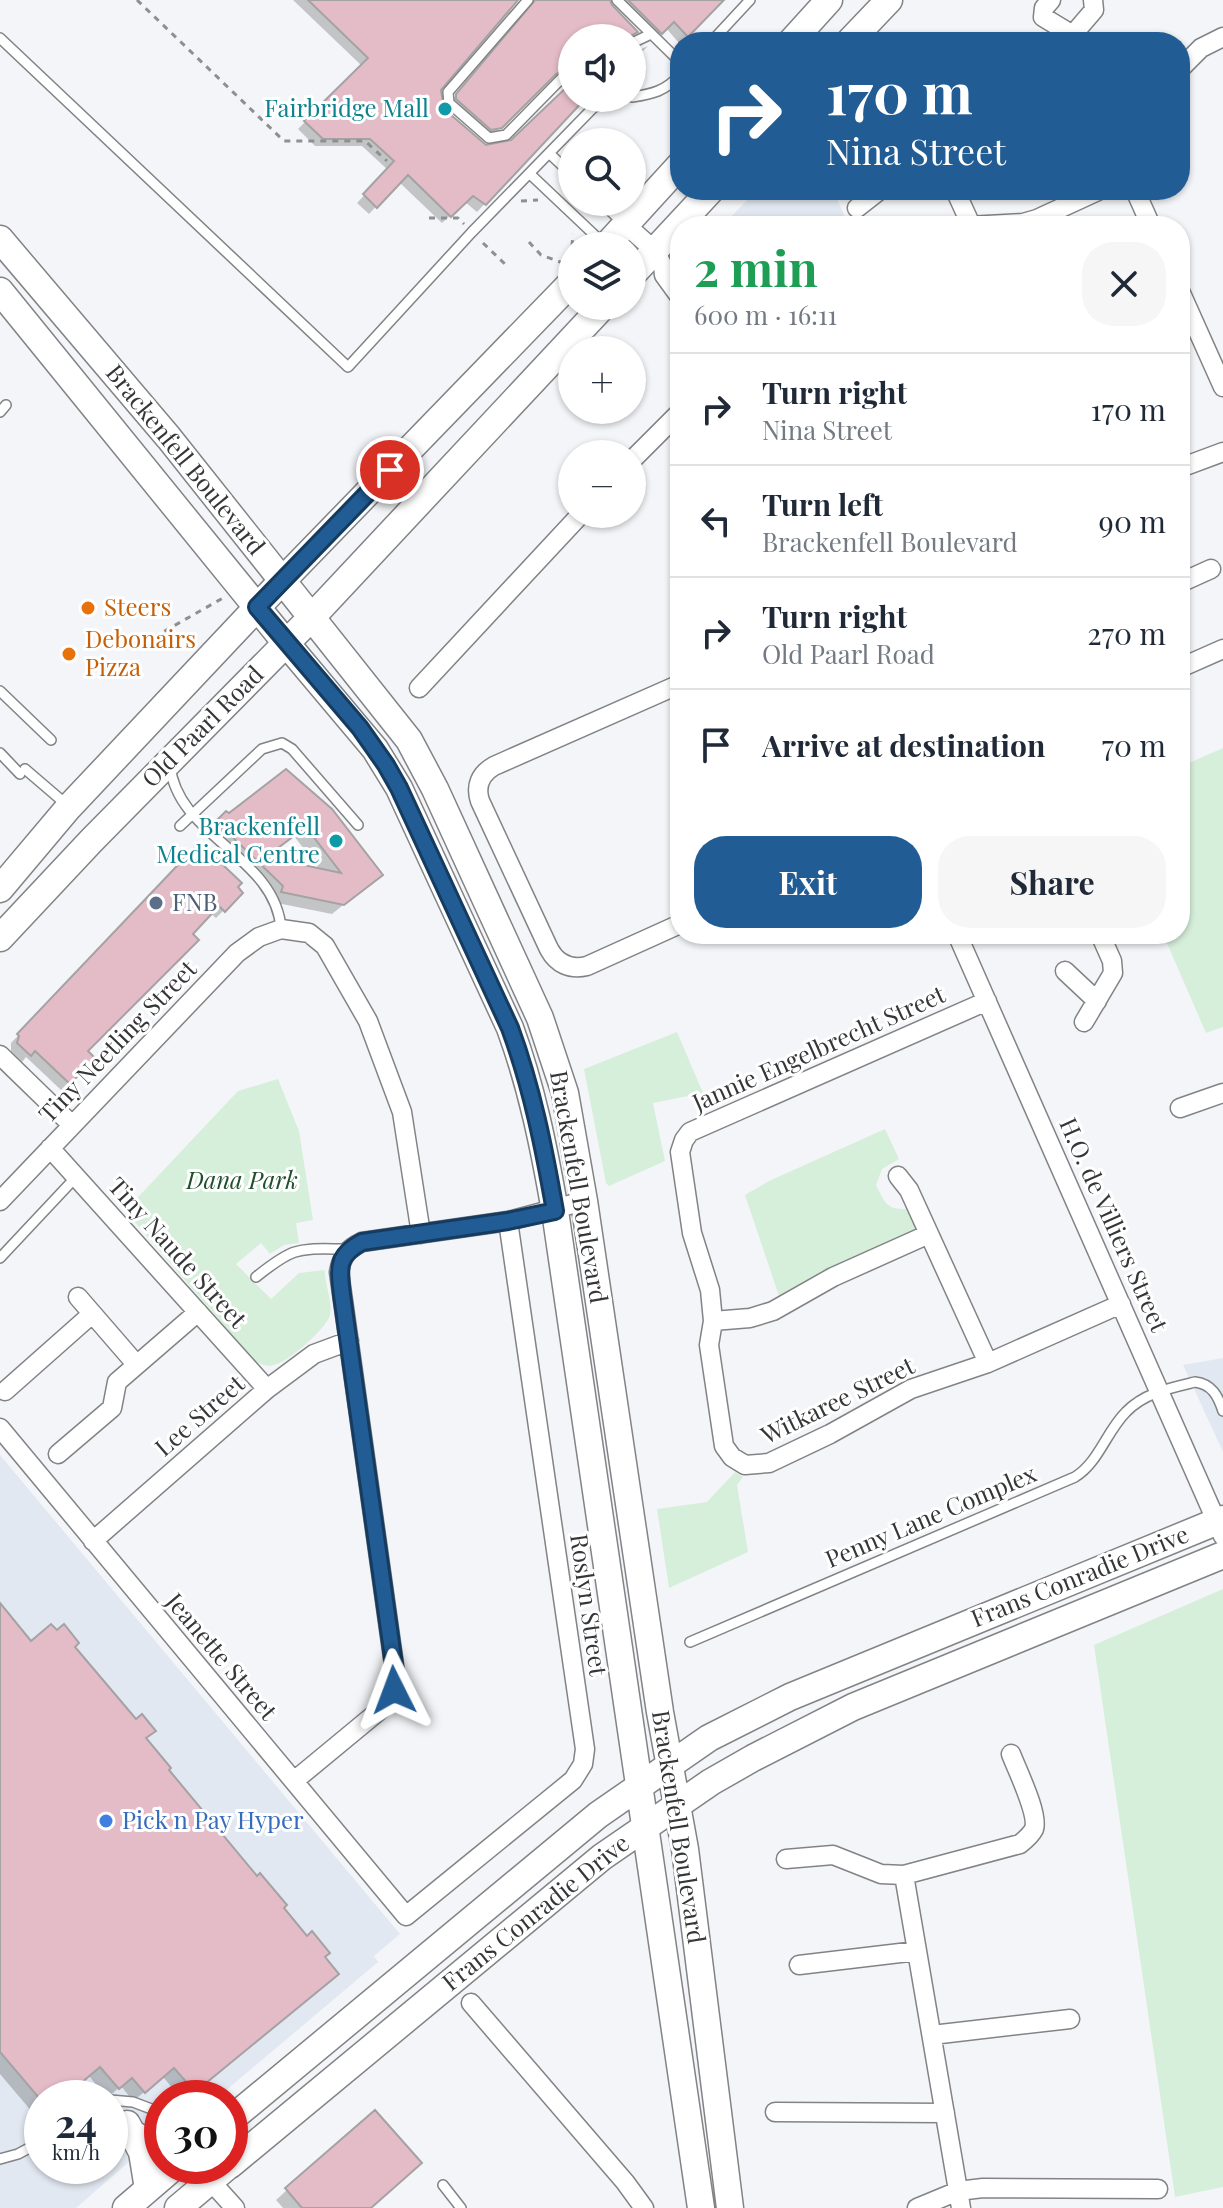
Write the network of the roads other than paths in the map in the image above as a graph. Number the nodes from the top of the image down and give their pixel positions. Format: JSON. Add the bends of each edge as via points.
{"nodes":[{"id":1,"x":528,"y":0,"type":"edge"},
{"id":2,"x":617,"y":0,"type":"edge"},
{"id":3,"x":750,"y":0,"type":"edge"},
{"id":4,"x":829,"y":0,"type":"edge"},
{"id":5,"x":889,"y":0,"type":"edge"},
{"id":6,"x":1051,"y":0,"type":"edge"},
{"id":7,"x":1093,"y":0,"type":"edge"},
{"id":8,"x":720,"y":32,"type":"edge"},
{"id":9,"x":800,"y":32,"type":"edge"},
{"id":10,"x":859,"y":32,"type":"edge"},
{"id":11,"x":1065,"y":32,"type":"edge"},
{"id":12,"x":1073,"y":32,"type":"edge"},
{"id":13,"x":651,"y":34,"type":"junction"},
{"id":14,"x":646,"y":36,"type":"edge"},
{"id":15,"x":1223,"y":37,"type":"edge"},
{"id":16,"x":0,"y":38,"type":"edge"},
{"id":17,"x":670,"y":52,"type":"edge"},
{"id":18,"x":1190,"y":59,"type":"edge"},
{"id":19,"x":558,"y":82,"type":"edge"},
{"id":20,"x":670,"y":86,"type":"edge"},
{"id":21,"x":646,"y":95,"type":"edge"},
{"id":22,"x":589,"y":112,"type":"edge"},
{"id":23,"x":549,"y":153,"type":"junction"},
{"id":24,"x":558,"y":162,"type":"edge"},
{"id":25,"x":530,"y":174,"type":"junction"},
{"id":26,"x":670,"y":176,"type":"edge"},
{"id":27,"x":867,"y":200,"type":"edge"},
{"id":28,"x":1078,"y":200,"type":"edge"},
{"id":29,"x":857,"y":208,"type":"dead end"},
{"id":30,"x":616,"y":216,"type":"edge"},
{"id":31,"x":1044,"y":216,"type":"edge"},
{"id":32,"x":626,"y":225,"type":"junction"},
{"id":33,"x":591,"y":232,"type":"edge"},
{"id":34,"x":619,"y":232,"type":"edge"},
{"id":35,"x":0,"y":239,"type":"edge"},
{"id":36,"x":670,"y":249,"type":"edge"},
{"id":37,"x":660,"y":263,"type":"junction"},
{"id":38,"x":646,"y":267,"type":"edge"},
{"id":39,"x":670,"y":280,"type":"edge"},
{"id":40,"x":558,"y":282,"type":"edge"},
{"id":41,"x":0,"y":291,"type":"edge"},
{"id":42,"x":1190,"y":313,"type":"edge"},
{"id":43,"x":590,"y":320,"type":"edge"},
{"id":44,"x":1223,"y":387,"type":"edge"},
{"id":45,"x":670,"y":422,"type":"edge"},
{"id":46,"x":646,"y":446,"type":"edge"},
{"id":47,"x":1223,"y":452,"type":"edge"},
{"id":48,"x":1190,"y":464,"type":"edge"},
{"id":49,"x":568,"y":528,"type":"edge"},
{"id":50,"x":1211,"y":569,"type":"dead end"},
{"id":51,"x":1190,"y":578,"type":"edge"},
{"id":52,"x":282,"y":581,"type":"junction"},
{"id":53,"x":257,"y":607,"type":"junction"},
{"id":54,"x":311,"y":618,"type":"junction"},
{"id":55,"x":286,"y":643,"type":"junction"},
{"id":56,"x":1223,"y":649,"type":"edge"},
{"id":57,"x":1190,"y":664,"type":"edge"},
{"id":58,"x":419,"y":688,"type":"dead end"},
{"id":59,"x":670,"y":688,"type":"edge"},
{"id":60,"x":0,"y":691,"type":"edge"},
{"id":61,"x":51,"y":740,"type":"dead end"},
{"id":62,"x":0,"y":753,"type":"edge"},
{"id":63,"x":170,"y":761,"type":"junction"},
{"id":64,"x":69,"y":807,"type":"junction"},
{"id":65,"x":192,"y":814,"type":"junction"},
{"id":66,"x":358,"y":825,"type":"dead end"},
{"id":67,"x":180,"y":826,"type":"dead end"},
{"id":68,"x":0,"y":889,"type":"edge"},
{"id":69,"x":281,"y":929,"type":"junction"},
{"id":70,"x":670,"y":929,"type":"edge"},
{"id":71,"x":0,"y":938,"type":"edge"},
{"id":72,"x":961,"y":944,"type":"edge"},
{"id":73,"x":1104,"y":944,"type":"edge"},
{"id":74,"x":1065,"y":971,"type":"dead end"},
{"id":75,"x":987,"y":1001,"type":"junction"},
{"id":76,"x":1097,"y":1001,"type":"junction"},
{"id":77,"x":1084,"y":1022,"type":"dead end"},
{"id":78,"x":0,"y":1055,"type":"edge"},
{"id":79,"x":1223,"y":1093,"type":"edge"},
{"id":80,"x":1180,"y":1108,"type":"dead end"},
{"id":81,"x":71,"y":1124,"type":"junction"},
{"id":82,"x":50,"y":1148,"type":"junction"},
{"id":83,"x":680,"y":1152,"type":"joint"},
{"id":84,"x":898,"y":1176,"type":"dead end"},
{"id":85,"x":76,"y":1177,"type":"junction"},
{"id":86,"x":0,"y":1201,"type":"edge"},
{"id":87,"x":584,"y":1201,"type":"junction"},
{"id":88,"x":555,"y":1211,"type":"junction"},
{"id":89,"x":508,"y":1221,"type":"junction"},
{"id":90,"x":421,"y":1234,"type":"junction"},
{"id":91,"x":929,"y":1234,"type":"junction"},
{"id":92,"x":348,"y":1249,"type":"junction"},
{"id":93,"x":0,"y":1258,"type":"edge"},
{"id":94,"x":256,"y":1277,"type":"dead end"},
{"id":95,"x":78,"y":1297,"type":"dead end"},
{"id":96,"x":1121,"y":1304,"type":"junction"},
{"id":97,"x":198,"y":1312,"type":"junction"},
{"id":98,"x":92,"y":1314,"type":"junction"},
{"id":99,"x":713,"y":1321,"type":"junction"},
{"id":100,"x":349,"y":1341,"type":"junction"},
{"id":101,"x":988,"y":1363,"type":"junction"},
{"id":102,"x":136,"y":1364,"type":"junction"},
{"id":103,"x":267,"y":1389,"type":"junction"},
{"id":104,"x":5,"y":1391,"type":"dead end"},
{"id":105,"x":1160,"y":1391,"type":"junction"},
{"id":106,"x":1223,"y":1411,"type":"edge"},
{"id":107,"x":0,"y":1428,"type":"edge"},
{"id":108,"x":58,"y":1454,"type":"dead end"},
{"id":109,"x":1221,"y":1526,"type":"edge"},
{"id":110,"x":93,"y":1541,"type":"junction"},
{"id":111,"x":1223,"y":1555,"type":"edge"},
{"id":112,"x":690,"y":1642,"type":"dead end"},
{"id":113,"x":1011,"y":1754,"type":"dead end"},
{"id":114,"x":669,"y":1766,"type":"junction"},
{"id":115,"x":294,"y":1781,"type":"junction"},
{"id":116,"x":639,"y":1787,"type":"junction"},
{"id":117,"x":676,"y":1806,"type":"junction"},
{"id":118,"x":645,"y":1827,"type":"junction"},
{"id":119,"x":786,"y":1859,"type":"dead end"},
{"id":120,"x":904,"y":1875,"type":"junction"},
{"id":121,"x":406,"y":1916,"type":"joint"},
{"id":122,"x":917,"y":1951,"type":"junction"},
{"id":123,"x":799,"y":1965,"type":"dead end"},
{"id":124,"x":471,"y":2003,"type":"dead end"},
{"id":125,"x":1070,"y":2019,"type":"dead end"},
{"id":126,"x":932,"y":2035,"type":"junction"},
{"id":127,"x":248,"y":2105,"type":"edge"},
{"id":128,"x":775,"y":2112,"type":"dead end"},
{"id":129,"x":945,"y":2113,"type":"junction"},
{"id":130,"x":128,"y":2134,"type":"edge"},
{"id":131,"x":248,"y":2143,"type":"edge"},
{"id":132,"x":24,"y":2151,"type":"edge"},
{"id":133,"x":0,"y":2159,"type":"edge"},
{"id":134,"x":154,"y":2184,"type":"edge"},
{"id":135,"x":201,"y":2184,"type":"edge"},
{"id":136,"x":223,"y":2184,"type":"edge"},
{"id":137,"x":443,"y":2185,"type":"dead end"},
{"id":138,"x":148,"y":2189,"type":"junction"},
{"id":139,"x":1158,"y":2189,"type":"dead end"},
{"id":140,"x":960,"y":2200,"type":"edge"},
{"id":141,"x":126,"y":2208,"type":"edge"},
{"id":142,"x":178,"y":2208,"type":"edge"},
{"id":143,"x":235,"y":2208,"type":"edge"},
{"id":144,"x":461,"y":2208,"type":"edge"},
{"id":145,"x":644,"y":2208,"type":"edge"},
{"id":146,"x":701,"y":2208,"type":"edge"},
{"id":147,"x":730,"y":2208,"type":"edge"},
{"id":148,"x":917,"y":2208,"type":"edge"}],
"edges":[{"from":1,"to":19,"type":"lane","via":[[448,92],[449,103],[489,138],[497,137],[506,135]]},
{"from":2,"to":13,"type":"lane"},
{"from":3,"to":8,"type":"lane"},
{"from":4,"to":9,"type":"street"},
{"from":5,"to":10,"type":"street"},
{"from":6,"to":11,"type":"street","via":[[1043,17]]},
{"from":7,"to":12,"type":"street","via":[[1094,10]]},
{"from":13,"to":14,"type":"lane"},
{"from":13,"to":17,"type":"lane"},
{"from":15,"to":18,"type":"street"},
{"from":16,"to":25,"type":"lane","via":[[348,367]]},
{"from":20,"to":21,"type":"lane"},
{"from":22,"to":23,"type":"lane"},
{"from":23,"to":24,"type":"lane"},
{"from":23,"to":25,"type":"lane"},
{"from":25,"to":33,"type":"lane"},
{"from":26,"to":32,"type":"street"},
{"from":27,"to":29,"type":"street"},
{"from":28,"to":31,"type":"street"},
{"from":30,"to":32,"type":"lane"},
{"from":32,"to":34,"type":"street"},
{"from":32,"to":37,"type":"street"},
{"from":35,"to":52,"type":"street","name":"Brackenfell Boulevard"},
{"from":36,"to":37,"type":"street"},
{"from":37,"to":38,"type":"street"},
{"from":37,"to":39,"type":"street"},
{"from":40,"to":52,"type":"street","name":"Old Paarl Road"},
{"from":41,"to":53,"type":"street","name":"Brackenfell Boulevard"},
{"from":42,"to":44,"type":"street"},
{"from":43,"to":54,"type":"street","name":"Old Paarl Road"},
{"from":45,"to":46,"type":"street"},
{"from":47,"to":48,"type":"street"},
{"from":49,"to":58,"type":"street"},
{"from":50,"to":51,"type":"street"},
{"from":52,"to":53,"type":"street","name":"Old Paarl Road"},
{"from":52,"to":54,"type":"street","name":"Brackenfell Boulevard"},
{"from":53,"to":55,"type":"street","name":"Brackenfell Boulevard"},
{"from":53,"to":64,"type":"street","name":"Old Paarl Road"},
{"from":54,"to":55,"type":"street","name":"Old Paarl Road"},
{"from":54,"to":87,"type":"street","name":"Brackenfell Boulevard","via":[[396,722],[435,789],[556,1059]]},
{"from":55,"to":63,"type":"street","name":"Old Paarl Road"},
{"from":55,"to":88,"type":"street","name":"Brackenfell Boulevard","via":[[360,728],[399,788],[524,1065]]},
{"from":56,"to":57,"type":"street"},
{"from":59,"to":70,"type":"street","via":[[494,766],[479,782],[480,801],[549,949],[561,963],[587,966]]},
{"from":60,"to":61,"type":"lane"},
{"from":62,"to":64,"type":"lane"},
{"from":63,"to":65,"type":"lane","via":[[172,783]]},
{"from":63,"to":71,"type":"street","name":"Old Paarl Road"},
{"from":64,"to":68,"type":"street","name":"Old Paarl Road"},
{"from":65,"to":66,"type":"lane","via":[[262,749],[282,743]]},
{"from":65,"to":67,"type":"lane"},
{"from":65,"to":69,"type":"lane","via":[[268,886]]},
{"from":69,"to":81,"type":"street","name":"Tiny Neetling Street","via":[[237,953]]},
{"from":69,"to":90,"type":"street","via":[[309,933],[325,946],[368,1021],[402,1112]]},
{"from":72,"to":75,"type":"street","name":"H.O. de Villiers Street"},
{"from":73,"to":76,"type":"street","via":[[1114,968]]},
{"from":74,"to":76,"type":"street"},
{"from":75,"to":83,"type":"street","name":"Jannie Engelbrecht Street","via":[[690,1132]]},
{"from":75,"to":96,"type":"street","name":"H.O. de Villiers Street"},
{"from":76,"to":77,"type":"street"},
{"from":78,"to":81,"type":"street"},
{"from":79,"to":80,"type":"street"},
{"from":81,"to":82,"type":"street","name":"Tiny Neetling Street"},
{"from":82,"to":85,"type":"street","name":"Tiny Naude Street"},
{"from":82,"to":86,"type":"street","name":"Tiny Neetling Street"},
{"from":83,"to":99,"type":"street","name":"Witkaree Street"},
{"from":84,"to":91,"type":"street"},
{"from":85,"to":93,"type":"lane"},
{"from":85,"to":97,"type":"street","name":"Tiny Naude Street"},
{"from":87,"to":88,"type":"street"},
{"from":87,"to":114,"type":"street","name":"Brackenfell Boulevard"},
{"from":88,"to":89,"type":"street"},
{"from":88,"to":116,"type":"street","name":"Brackenfell Boulevard"},
{"from":89,"to":90,"type":"street"},
{"from":89,"to":121,"type":"street","name":"Roslyn Street","via":[[585,1749],[583,1764],[573,1780]]},
{"from":90,"to":92,"type":"street","via":[[362,1242]]},
{"from":91,"to":99,"type":"street","via":[[773,1311]]},
{"from":91,"to":101,"type":"street"},
{"from":92,"to":94,"type":"lane","via":[[295,1250]]},
{"from":92,"to":100,"type":"street","via":[[339,1272]]},
{"from":95,"to":98,"type":"street"},
{"from":96,"to":101,"type":"street","name":"Witkaree Street"},
{"from":96,"to":105,"type":"street","name":"H.O. de Villiers Street"},
{"from":97,"to":102,"type":"street"},
{"from":97,"to":103,"type":"street","name":"Tiny Naude Street"},
{"from":98,"to":102,"type":"street"},
{"from":98,"to":104,"type":"street"},
{"from":99,"to":101,"type":"street","name":"Witkaree Street","via":[[709,1345],[722,1439],[728,1452],[745,1465],[769,1463],[911,1389]]},
{"from":100,"to":103,"type":"street","name":"Lee Street","via":[[314,1354]]},
{"from":100,"to":115,"type":"street","via":[[394,1690],[386,1705]]},
{"from":102,"to":108,"type":"street","via":[[117,1382],[112,1408]]},
{"from":103,"to":110,"type":"street","name":"Lee Street"},
{"from":105,"to":106,"type":"lane","name":"Penny Lane Complex","via":[[1202,1382],[1213,1390]]},
{"from":105,"to":109,"type":"street","name":"H.O. de Villiers Street"},
{"from":105,"to":112,"type":"lane","name":"Penny Lane Complex","via":[[1125,1413],[1075,1477]]},
{"from":107,"to":110,"type":"street","name":"Jeanette Street"},
{"from":109,"to":114,"type":"street","name":"Frans Conradie Drive","via":[[790,1697],[709,1738]]},
{"from":110,"to":115,"type":"street","name":"Jeanette Street"},
{"from":111,"to":117,"type":"street","name":"Frans Conradie Drive","via":[[853,1707],[753,1758]]},
{"from":113,"to":120,"type":"street","via":[[1033,1811],[1029,1837],[1002,1851]]},
{"from":114,"to":116,"type":"street","name":"Frans Conradie Drive"},
{"from":114,"to":117,"type":"street","name":"Brackenfell Boulevard"},
{"from":115,"to":121,"type":"street","name":"Jeanette Street"},
{"from":116,"to":118,"type":"street","name":"Brackenfell Boulevard"},
{"from":116,"to":127,"type":"street","name":"Frans Conradie Drive","via":[[598,1815]]},
{"from":117,"to":118,"type":"street","name":"Frans Conradie Drive"},
{"from":117,"to":147,"type":"street","name":"Brackenfell Boulevard"},
{"from":118,"to":131,"type":"street","name":"Frans Conradie Drive"},
{"from":118,"to":146,"type":"street","name":"Brackenfell Boulevard"},
{"from":119,"to":120,"type":"street","via":[[833,1855],[881,1874]]},
{"from":120,"to":122,"type":"street"},
{"from":122,"to":123,"type":"street"},
{"from":122,"to":126,"type":"street"},
{"from":124,"to":145,"type":"street"},
{"from":125,"to":126,"type":"street"},
{"from":126,"to":129,"type":"street"},
{"from":128,"to":129,"type":"street"},
{"from":129,"to":140,"type":"street"},
{"from":130,"to":138,"type":"street","via":[[142,2152]]},
{"from":132,"to":133,"type":"lane"},
{"from":134,"to":138,"type":"street"},
{"from":135,"to":142,"type":"street","name":"Frans Conradie Drive"},
{"from":136,"to":143,"type":"street"},
{"from":137,"to":144,"type":"lane"},
{"from":138,"to":141,"type":"street"},
{"from":139,"to":140,"type":"street","via":[[983,2188]]},
{"from":140,"to":148,"type":"street"}]}
